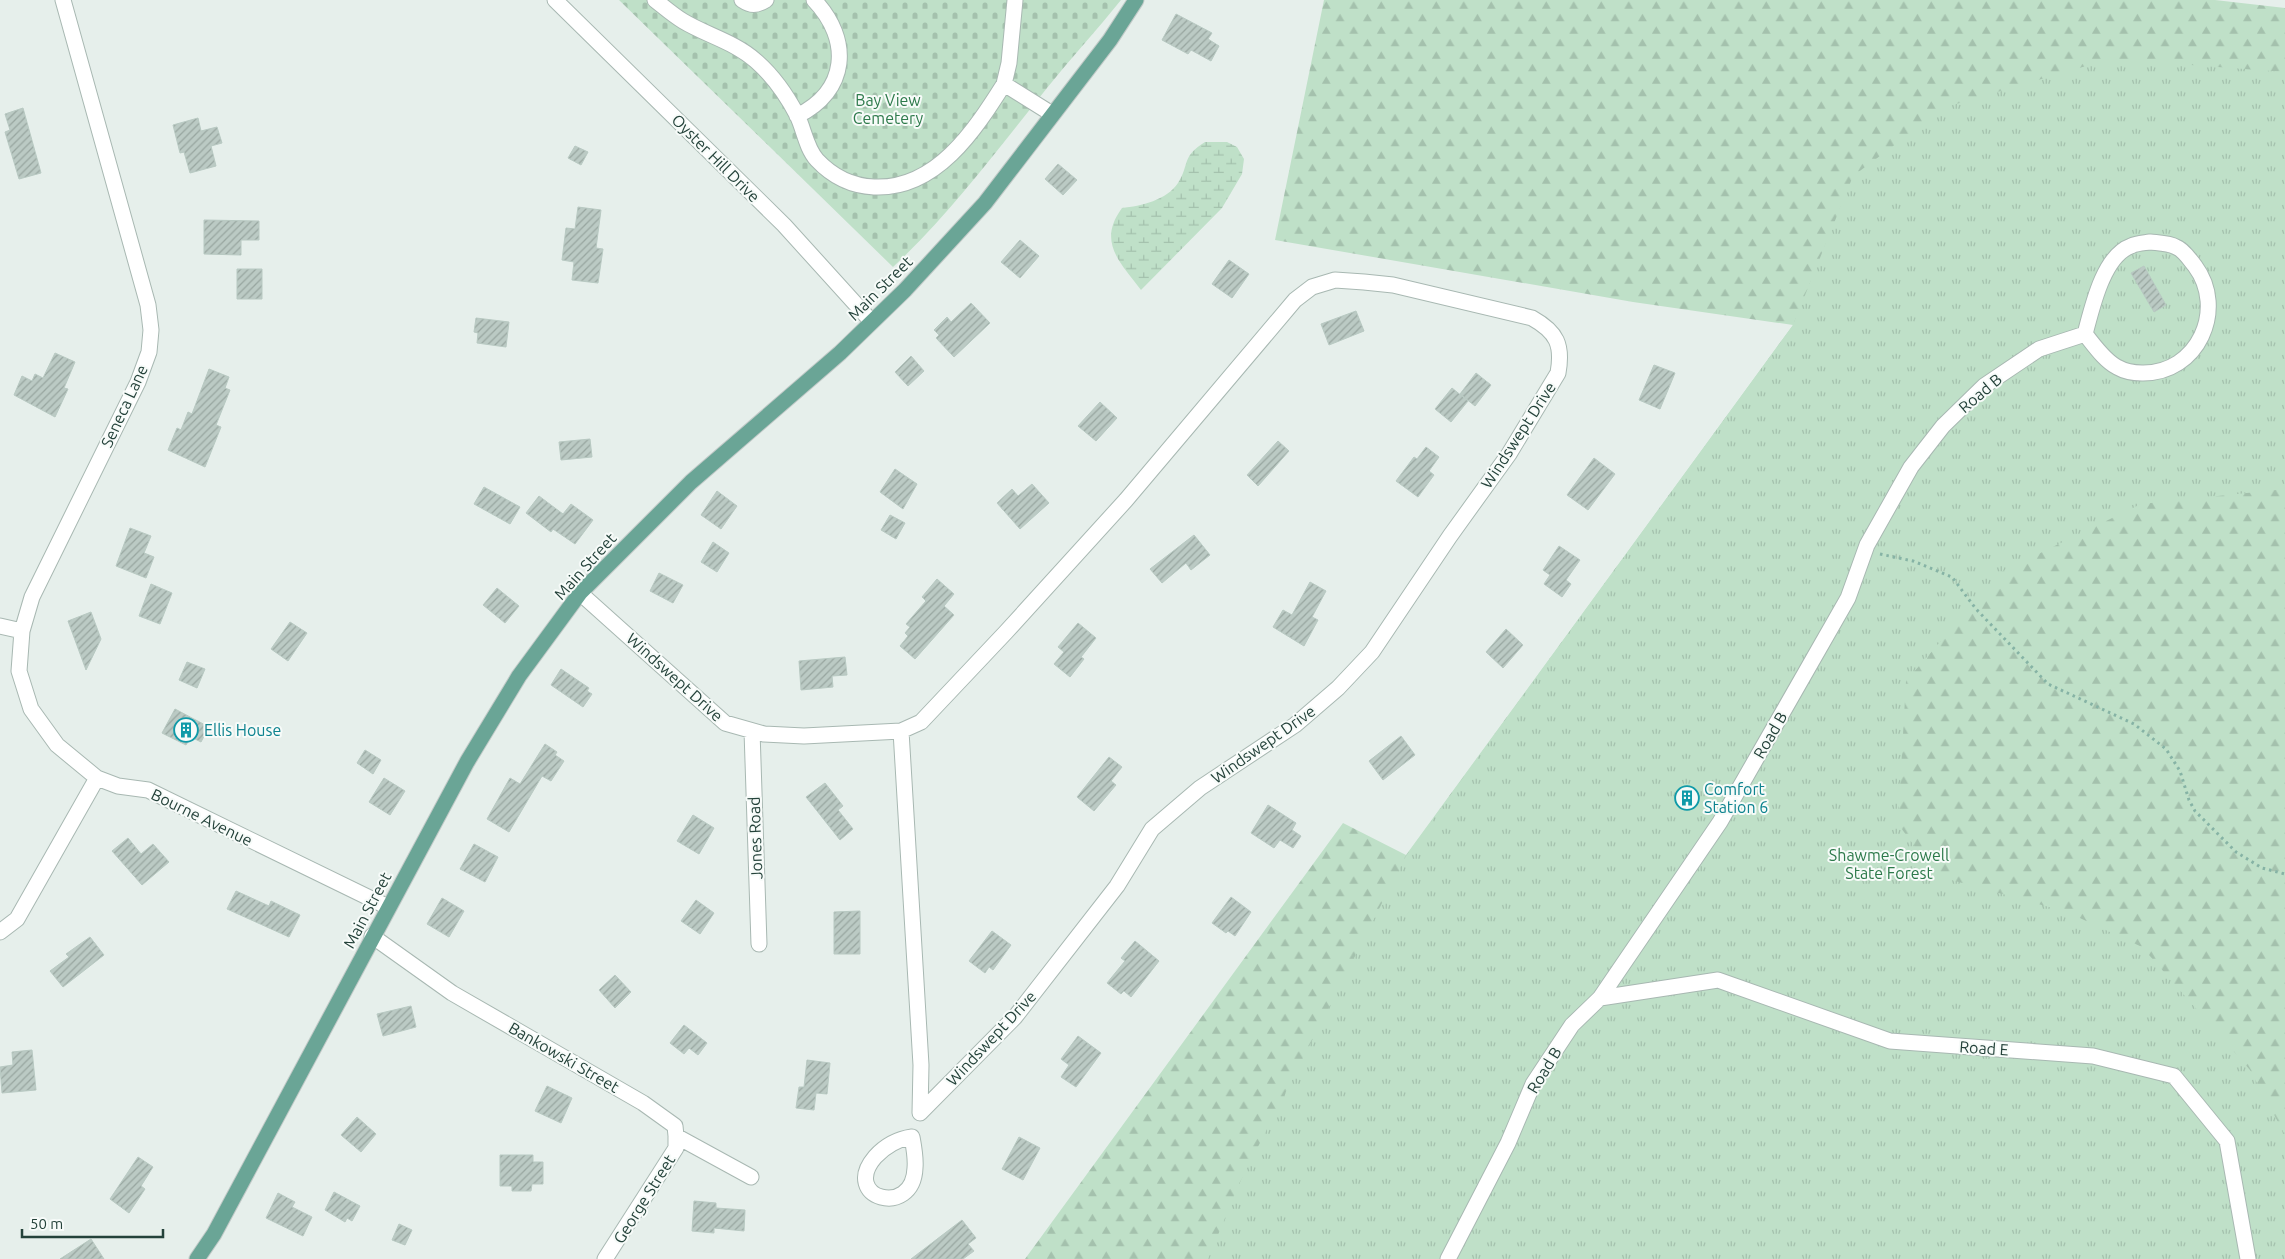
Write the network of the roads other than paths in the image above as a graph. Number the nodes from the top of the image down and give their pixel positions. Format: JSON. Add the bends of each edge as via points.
{"nodes":[{"id":1,"x":63,"y":0,"type":"edge"},
{"id":2,"x":556,"y":0,"type":"edge"},
{"id":3,"x":656,"y":0,"type":"edge"},
{"id":4,"x":742,"y":0,"type":"edge"},
{"id":5,"x":766,"y":0,"type":"edge"},
{"id":6,"x":814,"y":0,"type":"edge"},
{"id":7,"x":1015,"y":0,"type":"edge"},
{"id":8,"x":1136,"y":0,"type":"edge"},
{"id":9,"x":1004,"y":84,"type":"junction"},
{"id":10,"x":1052,"y":114,"type":"junction"},
{"id":11,"x":797,"y":116,"type":"junction"},
{"id":12,"x":871,"y":321,"type":"junction"},
{"id":13,"x":2085,"y":334,"type":"junction"},
{"id":14,"x":580,"y":593,"type":"junction"},
{"id":15,"x":0,"y":626,"type":"edge"},
{"id":16,"x":22,"y":631,"type":"junction"},
{"id":17,"x":752,"y":731,"type":"junction"},
{"id":18,"x":902,"y":731,"type":"junction"},
{"id":19,"x":97,"y":778,"type":"junction"},
{"id":20,"x":388,"y":907,"type":"junction"},
{"id":21,"x":0,"y":932,"type":"edge"},
{"id":22,"x":372,"y":936,"type":"junction"},
{"id":23,"x":759,"y":944,"type":"dead end"},
{"id":24,"x":1600,"y":998,"type":"junction"},
{"id":25,"x":920,"y":1113,"type":"junction"},
{"id":26,"x":676,"y":1136,"type":"junction"},
{"id":27,"x":912,"y":1138,"type":"dead end"},
{"id":28,"x":751,"y":1177,"type":"dead end"},
{"id":29,"x":197,"y":1259,"type":"edge"},
{"id":30,"x":605,"y":1259,"type":"edge"},
{"id":31,"x":1448,"y":1259,"type":"edge"},
{"id":32,"x":2248,"y":1259,"type":"edge"}],
"edges":[{"from":1,"to":16,"type":"street","name":"Seneca Lane","via":[[148,305],[150,338],[149,352],[138,382],[32,597]]},
{"from":2,"to":12,"type":"street","name":"Oyster Hill Drive","via":[[784,226]]},
{"from":3,"to":11,"type":"street","via":[[683,21],[756,60],[777,83]]},
{"from":4,"to":5,"type":"street","via":[[756,5]]},
{"from":6,"to":11,"type":"street","via":[[835,31],[840,52],[838,71],[815,107]]},
{"from":7,"to":9,"type":"street"},
{"from":8,"to":10,"type":"main road","name":"Main Street","via":[[1110,40]]},
{"from":9,"to":10,"type":"street"},
{"from":9,"to":11,"type":"street","via":[[971,133],[949,157],[905,183],[858,186],[837,176],[816,159]]},
{"from":10,"to":12,"type":"main road","name":"Main Street","via":[[985,203],[905,290]]},
{"from":12,"to":14,"type":"main road","name":"Main Street","via":[[691,482]]},
{"from":13,"to":13,"type":"street","via":[[2116,367],[2133,373],[2154,373],[2171,368],[2188,357],[2202,336],[2209,295],[2202,276],[2177,247],[2150,242],[2130,246],[2112,262],[2095,295]]},
{"from":13,"to":24,"type":"street","name":"Road B","via":[[2039,349],[1984,386],[1943,426],[1911,466],[1865,552],[1848,598],[1720,822]]},
{"from":14,"to":17,"type":"street","name":"Windswept Drive","via":[[725,723]]},
{"from":14,"to":20,"type":"main road","name":"Main Street","via":[[518,676]]},
{"from":15,"to":16,"type":"street"},
{"from":16,"to":19,"type":"street","name":"Seneca Lane","via":[[19,671],[31,709],[57,745]]},
{"from":17,"to":18,"type":"street","name":"Windswept Drive","via":[[804,736]]},
{"from":17,"to":23,"type":"street","name":"Jones Road"},
{"from":18,"to":25,"type":"street","name":"Windswept Drive","via":[[921,1065]]},
{"from":18,"to":25,"type":"street","name":"Windswept Drive","via":[[921,722],[1006,632],[1126,500],[1295,300],[1312,287],[1335,280],[1393,285],[1525,316],[1547,327],[1555,336],[1561,359],[1558,373],[1509,454],[1372,652],[1338,688],[1294,725],[1200,788],[1152,829],[1117,886],[1015,1017]]},
{"from":19,"to":20,"type":"street","name":"Bourne Avenue","via":[[118,786],[148,790]]},
{"from":19,"to":21,"type":"street","via":[[17,919]]},
{"from":20,"to":22,"type":"main road","name":"Main Street"},
{"from":22,"to":26,"type":"street","name":"Bankowski Street","via":[[452,993],[643,1103],[675,1126]]},
{"from":22,"to":29,"type":"main road","name":"Main Street","via":[[214,1234]]},
{"from":24,"to":31,"type":"street","name":"Road B","via":[[1572,1025],[1534,1084],[1504,1151]]},
{"from":24,"to":32,"type":"street","name":"Road E","via":[[1718,980],[1890,1041],[2093,1056],[2174,1076],[2227,1141]]},
{"from":25,"to":27,"type":"street","name":"Windswept Drive"},
{"from":26,"to":28,"type":"street","name":"Bankowski Street"},
{"from":26,"to":30,"type":"street","name":"George Street","via":[[676,1148]]}]}
